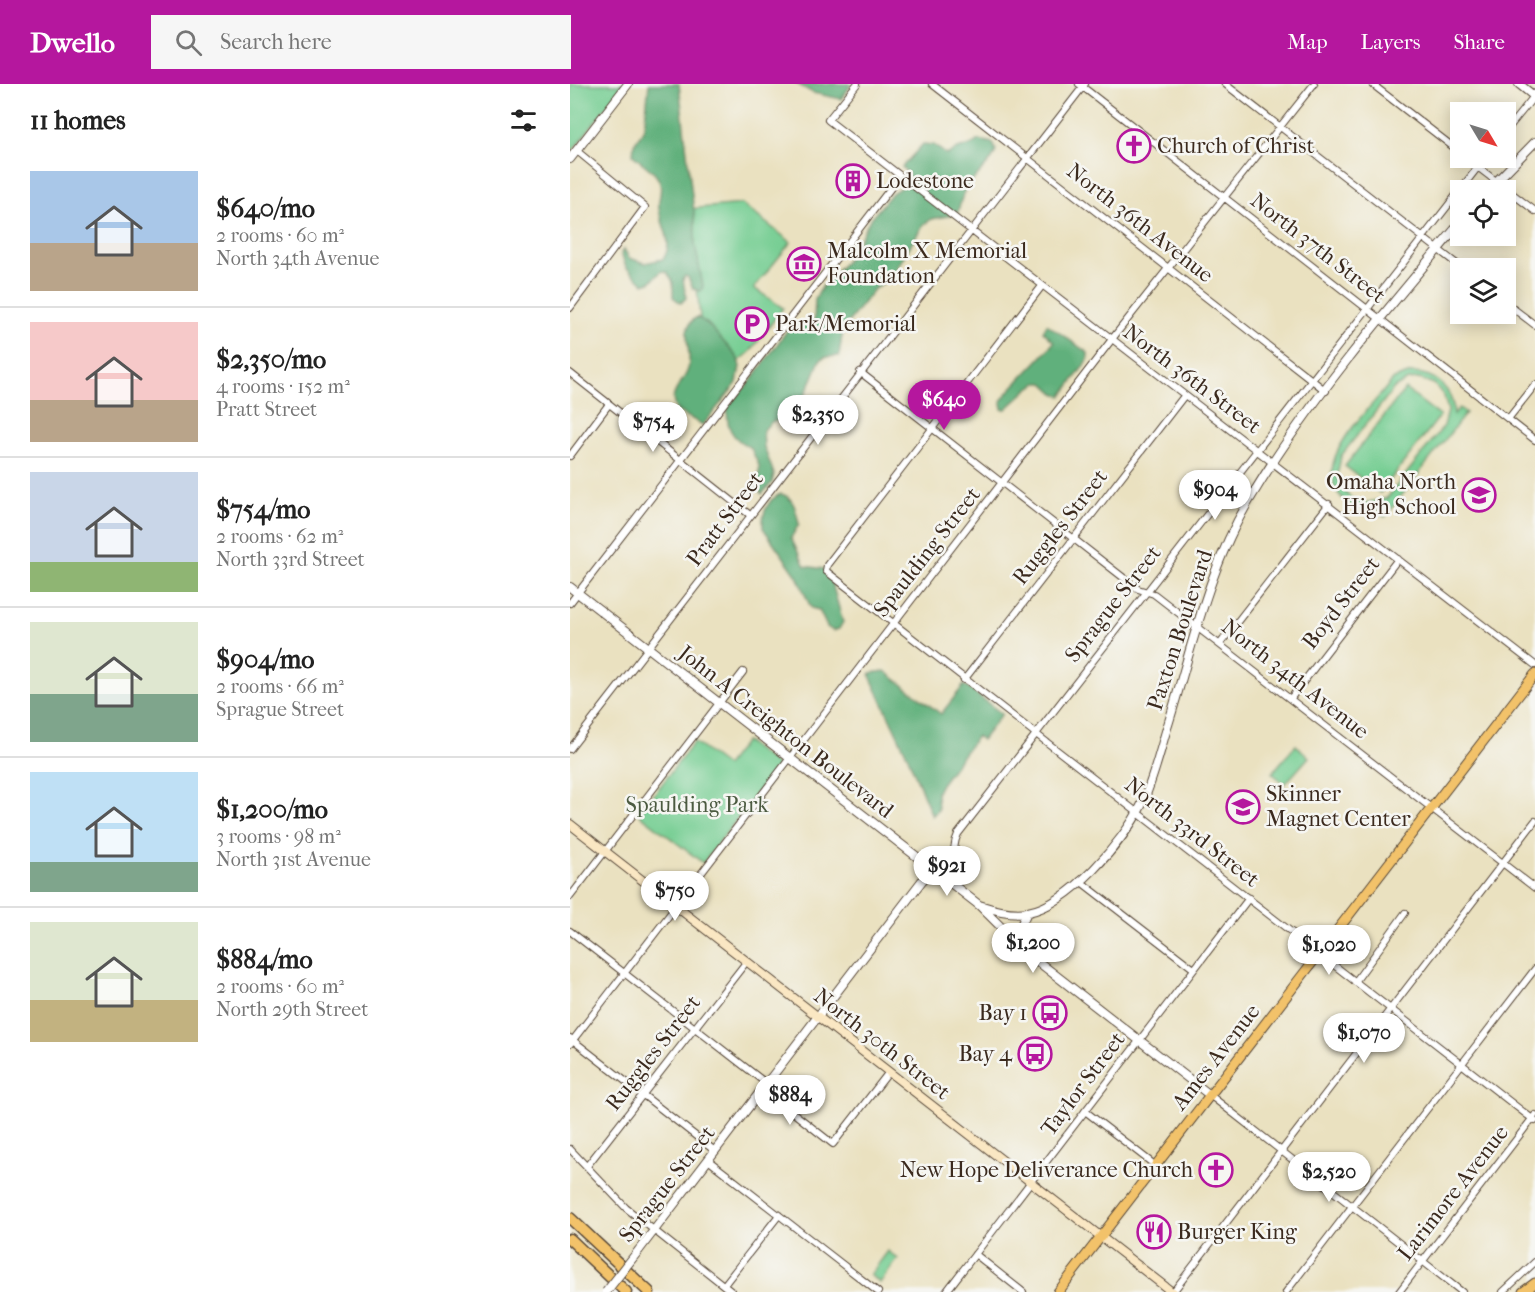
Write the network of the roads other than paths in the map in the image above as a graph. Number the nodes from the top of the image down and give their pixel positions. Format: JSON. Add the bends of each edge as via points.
{"nodes":[{"id":1,"x":628,"y":84,"type":"edge"},
{"id":2,"x":856,"y":84,"type":"edge"},
{"id":3,"x":932,"y":84,"type":"edge"},
{"id":4,"x":1226,"y":84,"type":"edge"},
{"id":5,"x":1314,"y":84,"type":"edge"},
{"id":6,"x":1372,"y":84,"type":"edge"},
{"id":7,"x":1519,"y":84,"type":"edge"},
{"id":8,"x":1082,"y":85,"type":"edge"},
{"id":9,"x":1535,"y":96,"type":"edge"},
{"id":10,"x":1516,"y":119,"type":"edge"},
{"id":11,"x":1280,"y":127,"type":"junction"},
{"id":12,"x":1535,"y":142,"type":"edge"},
{"id":13,"x":1450,"y":144,"type":"edge"},
{"id":14,"x":577,"y":151,"type":"junction"},
{"id":15,"x":1027,"y":157,"type":"junction"},
{"id":16,"x":570,"y":159,"type":"edge"},
{"id":17,"x":1477,"y":168,"type":"edge"},
{"id":18,"x":1479,"y":168,"type":"edge"},
{"id":19,"x":900,"y":176,"type":"junction"},
{"id":20,"x":1495,"y":180,"type":"edge"},
{"id":21,"x":1497,"y":180,"type":"edge"},
{"id":22,"x":1516,"y":196,"type":"edge"},
{"id":23,"x":1224,"y":197,"type":"junction"},
{"id":24,"x":1535,"y":211,"type":"edge"},
{"id":25,"x":969,"y":230,"type":"junction"},
{"id":26,"x":1450,"y":235,"type":"edge"},
{"id":27,"x":1422,"y":237,"type":"junction"},
{"id":28,"x":1438,"y":250,"type":"junction"},
{"id":29,"x":1450,"y":259,"type":"edge"},
{"id":30,"x":1168,"y":268,"type":"junction"},
{"id":31,"x":1042,"y":286,"type":"junction"},
{"id":32,"x":570,"y":308,"type":"edge"},
{"id":33,"x":1366,"y":308,"type":"junction"},
{"id":34,"x":1516,"y":311,"type":"edge"},
{"id":35,"x":1381,"y":320,"type":"junction"},
{"id":36,"x":1535,"y":325,"type":"edge"},
{"id":37,"x":1112,"y":340,"type":"junction"},
{"id":38,"x":860,"y":372,"type":"junction"},
{"id":39,"x":570,"y":373,"type":"edge"},
{"id":40,"x":1310,"y":379,"type":"junction"},
{"id":41,"x":1535,"y":385,"type":"edge"},
{"id":42,"x":1326,"y":391,"type":"junction"},
{"id":43,"x":1184,"y":396,"type":"junction"},
{"id":44,"x":609,"y":404,"type":"junction"},
{"id":45,"x":1508,"y":419,"type":"junction"},
{"id":46,"x":932,"y":428,"type":"junction"},
{"id":47,"x":1535,"y":440,"type":"edge"},
{"id":48,"x":1255,"y":450,"type":"junction"},
{"id":49,"x":570,"y":456,"type":"edge"},
{"id":50,"x":680,"y":459,"type":"junction"},
{"id":51,"x":1273,"y":462,"type":"junction"},
{"id":52,"x":1002,"y":484,"type":"junction"},
{"id":53,"x":1329,"y":504,"type":"junction"},
{"id":54,"x":750,"y":515,"type":"junction"},
{"id":55,"x":1073,"y":539,"type":"junction"},
{"id":56,"x":1398,"y":559,"type":"junction"},
{"id":57,"x":570,"y":587,"type":"edge"},
{"id":58,"x":1146,"y":591,"type":"junction"},
{"id":59,"x":578,"y":593,"type":"junction"},
{"id":60,"x":570,"y":603,"type":"edge"},
{"id":61,"x":894,"y":625,"type":"junction"},
{"id":62,"x":1198,"y":627,"type":"junction"},
{"id":63,"x":1220,"y":644,"type":"junction"},
{"id":64,"x":648,"y":648,"type":"junction"},
{"id":65,"x":1535,"y":665,"type":"edge"},
{"id":66,"x":743,"y":672,"type":"dead end"},
{"id":67,"x":1535,"y":674,"type":"edge"},
{"id":68,"x":964,"y":680,"type":"junction"},
{"id":69,"x":1291,"y":698,"type":"junction"},
{"id":70,"x":719,"y":703,"type":"junction"},
{"id":71,"x":1035,"y":735,"type":"junction"},
{"id":72,"x":570,"y":749,"type":"edge"},
{"id":73,"x":790,"y":759,"type":"junction"},
{"id":74,"x":1432,"y":809,"type":"junction"},
{"id":75,"x":1137,"y":812,"type":"junction"},
{"id":76,"x":1535,"y":821,"type":"edge"},
{"id":77,"x":570,"y":824,"type":"edge"},
{"id":78,"x":605,"y":851,"type":"junction"},
{"id":79,"x":1503,"y":863,"type":"junction"},
{"id":80,"x":931,"y":868,"type":"junction"},
{"id":81,"x":1080,"y":881,"type":"junction"},
{"id":82,"x":952,"y":885,"type":"junction"},
{"id":83,"x":1535,"y":888,"type":"edge"},
{"id":84,"x":570,"y":897,"type":"edge"},
{"id":85,"x":1249,"y":898,"type":"junction"},
{"id":86,"x":979,"y":905,"type":"junction"},
{"id":87,"x":676,"y":906,"type":"junction"},
{"id":88,"x":1027,"y":912,"type":"junction"},
{"id":89,"x":1405,"y":913,"type":"dead end"},
{"id":90,"x":570,"y":931,"type":"edge"},
{"id":91,"x":1017,"y":944,"type":"junction"},
{"id":92,"x":1320,"y":954,"type":"junction"},
{"id":93,"x":747,"y":961,"type":"junction"},
{"id":94,"x":1194,"y":969,"type":"junction"},
{"id":95,"x":1535,"y":969,"type":"edge"},
{"id":96,"x":625,"y":973,"type":"junction"},
{"id":97,"x":1355,"y":981,"type":"junction"},
{"id":98,"x":1391,"y":1009,"type":"junction"},
{"id":99,"x":818,"y":1017,"type":"junction"},
{"id":100,"x":695,"y":1028,"type":"junction"},
{"id":101,"x":1139,"y":1040,"type":"junction"},
{"id":102,"x":571,"y":1041,"type":"edge"},
{"id":103,"x":1461,"y":1064,"type":"junction"},
{"id":104,"x":889,"y":1072,"type":"junction"},
{"id":105,"x":765,"y":1086,"type":"junction"},
{"id":106,"x":644,"y":1095,"type":"junction"},
{"id":107,"x":1210,"y":1096,"type":"junction"},
{"id":108,"x":1085,"y":1111,"type":"junction"},
{"id":109,"x":1534,"y":1118,"type":"edge"},
{"id":110,"x":570,"y":1149,"type":"edge"},
{"id":111,"x":715,"y":1151,"type":"junction"},
{"id":112,"x":1281,"y":1151,"type":"junction"},
{"id":113,"x":708,"y":1160,"type":"junction"},
{"id":114,"x":588,"y":1166,"type":"junction"},
{"id":115,"x":1156,"y":1166,"type":"junction"},
{"id":116,"x":1030,"y":1182,"type":"junction"},
{"id":117,"x":1352,"y":1206,"type":"junction"},
{"id":118,"x":779,"y":1215,"type":"junction"},
{"id":119,"x":570,"y":1218,"type":"edge"},
{"id":120,"x":654,"y":1230,"type":"junction"},
{"id":121,"x":1101,"y":1238,"type":"junction"},
{"id":122,"x":570,"y":1239,"type":"edge"},
{"id":123,"x":975,"y":1254,"type":"junction"},
{"id":124,"x":1423,"y":1261,"type":"junction"},
{"id":125,"x":1535,"y":1262,"type":"edge"},
{"id":126,"x":1535,"y":1283,"type":"edge"},
{"id":127,"x":724,"y":1285,"type":"junction"},
{"id":128,"x":606,"y":1292,"type":"edge"},
{"id":129,"x":624,"y":1292,"type":"edge"},
{"id":130,"x":651,"y":1292,"type":"edge"},
{"id":131,"x":732,"y":1292,"type":"edge"},
{"id":132,"x":878,"y":1292,"type":"edge"},
{"id":133,"x":946,"y":1292,"type":"edge"},
{"id":134,"x":1023,"y":1292,"type":"edge"},
{"id":135,"x":1058,"y":1292,"type":"edge"},
{"id":136,"x":1172,"y":1292,"type":"edge"},
{"id":137,"x":1286,"y":1292,"type":"edge"},
{"id":138,"x":1399,"y":1292,"type":"edge"},
{"id":139,"x":1462,"y":1292,"type":"edge"},
{"id":140,"x":1503,"y":1292,"type":"edge"},
{"id":141,"x":1522,"y":1292,"type":"edge"}],
"edges":[{"from":1,"to":14,"type":"street"},
{"from":2,"to":19,"type":"street","name":"North 36th Street","via":[[828,120]]},
{"from":3,"to":15,"type":"street","name":"North 36th Avenue"},
{"from":4,"to":11,"type":"street"},
{"from":5,"to":11,"type":"street","name":"Spaulding Street"},
{"from":6,"to":13,"type":"street"},
{"from":7,"to":9,"type":"street"},
{"from":8,"to":15,"type":"street","name":"Pratt Street"},
{"from":8,"to":23,"type":"street","name":"North 37th Street"},
{"from":9,"to":10,"type":"street"},
{"from":11,"to":23,"type":"street","name":"Spaulding Street"},
{"from":11,"to":27,"type":"street"},
{"from":12,"to":21,"type":"street"},
{"from":14,"to":16,"type":"street"},
{"from":14,"to":32,"type":"street","via":[[645,207]]},
{"from":15,"to":25,"type":"street","name":"Pratt Street"},
{"from":15,"to":30,"type":"street","name":"North 36th Avenue"},
{"from":17,"to":27,"type":"street","name":"Sprague Street"},
{"from":18,"to":20,"type":"street"},
{"from":19,"to":25,"type":"street","name":"North 36th Street"},
{"from":19,"to":50,"type":"street"},
{"from":22,"to":24,"type":"street"},
{"from":23,"to":30,"type":"street","name":"Spaulding Street"},
{"from":23,"to":33,"type":"street","name":"North 37th Street"},
{"from":25,"to":31,"type":"street","name":"North 36th Street"},
{"from":25,"to":38,"type":"street","name":"Pratt Street"},
{"from":26,"to":28,"type":"street","name":"Paxton Boulevard"},
{"from":27,"to":28,"type":"street"},
{"from":27,"to":33,"type":"street","name":"Sprague Street"},
{"from":28,"to":29,"type":"street"},
{"from":28,"to":35,"type":"street","name":"Paxton Boulevard"},
{"from":30,"to":37,"type":"street","name":"Spaulding Street"},
{"from":30,"to":40,"type":"street","name":"North 36th Avenue"},
{"from":31,"to":37,"type":"street","name":"North 36th Street"},
{"from":31,"to":46,"type":"street"},
{"from":33,"to":35,"type":"street","name":"North 37th Street"},
{"from":33,"to":40,"type":"street","name":"Sprague Street"},
{"from":34,"to":36,"type":"street"},
{"from":35,"to":42,"type":"street","name":"Paxton Boulevard"},
{"from":35,"to":45,"type":"street","name":"North 37th Street"},
{"from":37,"to":43,"type":"street","name":"North 36th Street"},
{"from":37,"to":52,"type":"street","name":"Spaulding Street"},
{"from":38,"to":46,"type":"street","name":"North 34th Avenue"},
{"from":38,"to":54,"type":"street","name":"Pratt Street"},
{"from":39,"to":44,"type":"street"},
{"from":40,"to":42,"type":"street","name":"North 36th Avenue"},
{"from":40,"to":48,"type":"street","name":"Sprague Street"},
{"from":41,"to":45,"type":"street"},
{"from":42,"to":51,"type":"street","name":"Paxton Boulevard"},
{"from":43,"to":48,"type":"street","name":"North 36th Street"},
{"from":43,"to":55,"type":"street","name":"Ruggles Street"},
{"from":44,"to":49,"type":"street"},
{"from":44,"to":50,"type":"street"},
{"from":45,"to":47,"type":"street","name":"North 37th Street"},
{"from":46,"to":52,"type":"street","name":"North 34th Avenue"},
{"from":46,"to":61,"type":"street","name":"North 33rd Street","via":[[827,565],[826,572]]},
{"from":48,"to":51,"type":"street","name":"North 36th Street"},
{"from":48,"to":58,"type":"street","name":"Sprague Street"},
{"from":50,"to":54,"type":"street"},
{"from":50,"to":59,"type":"street"},
{"from":51,"to":53,"type":"street","name":"North 36th Street"},
{"from":51,"to":62,"type":"street","name":"Paxton Boulevard","via":[[1230,537]]},
{"from":52,"to":55,"type":"street","name":"North 34th Avenue"},
{"from":52,"to":61,"type":"street","name":"Spaulding Street"},
{"from":53,"to":56,"type":"street","name":"North 36th Street"},
{"from":53,"to":63,"type":"street"},
{"from":54,"to":64,"type":"street","name":"Pratt Street"},
{"from":55,"to":58,"type":"street","name":"North 34th Avenue","via":[[1138,589]]},
{"from":55,"to":68,"type":"street","name":"Ruggles Street"},
{"from":56,"to":65,"type":"street","name":"North 36th Street"},
{"from":56,"to":69,"type":"street","name":"Boyd Street"},
{"from":57,"to":59,"type":"street","name":"John A Creighton Boulevard"},
{"from":58,"to":62,"type":"street","name":"North 34th Avenue"},
{"from":58,"to":71,"type":"street","name":"Sprague Street"},
{"from":59,"to":60,"type":"street"},
{"from":59,"to":64,"type":"street","name":"John A Creighton Boulevard"},
{"from":61,"to":68,"type":"street","name":"North 33rd Street"},
{"from":61,"to":73,"type":"street","name":"Spaulding Street"},
{"from":62,"to":63,"type":"street","name":"North 34th Avenue"},
{"from":62,"to":75,"type":"street","name":"Paxton Boulevard"},
{"from":63,"to":69,"type":"street","name":"North 34th Avenue"},
{"from":64,"to":70,"type":"street","name":"John A Creighton Boulevard"},
{"from":64,"to":72,"type":"street","name":"Pratt Street"},
{"from":66,"to":70,"type":"street"},
{"from":67,"to":74,"type":"main road","name":"Ames Avenue"},
{"from":68,"to":71,"type":"street","name":"North 33rd Street"},
{"from":69,"to":74,"type":"street","name":"North 34th Avenue"},
{"from":70,"to":73,"type":"street","name":"John A Creighton Boulevard"},
{"from":70,"to":78,"type":"street"},
{"from":71,"to":75,"type":"street","name":"North 33rd Street"},
{"from":71,"to":82,"type":"street","name":"Sprague Street","via":[[958,834]]},
{"from":73,"to":80,"type":"street","name":"John A Creighton Boulevard"},
{"from":73,"to":87,"type":"street","name":"Spaulding Street"},
{"from":74,"to":79,"type":"street","name":"North 34th Avenue"},
{"from":74,"to":92,"type":"main road","name":"Ames Avenue"},
{"from":75,"to":81,"type":"street","name":"Paxton Boulevard","via":[[1122,835]]},
{"from":75,"to":85,"type":"street","name":"North 33rd Street"},
{"from":76,"to":79,"type":"street"},
{"from":77,"to":78,"type":"main road","name":"North 30th Street"},
{"from":78,"to":84,"type":"street"},
{"from":78,"to":87,"type":"main road","name":"North 30th Street"},
{"from":79,"to":83,"type":"street","name":"North 34th Avenue"},
{"from":79,"to":98,"type":"street"},
{"from":80,"to":82,"type":"street","name":"John A Creighton Boulevard"},
{"from":80,"to":99,"type":"street","name":"Sprague Street"},
{"from":81,"to":88,"type":"street","name":"Paxton Boulevard","via":[[1056,900]]},
{"from":81,"to":94,"type":"street"},
{"from":82,"to":86,"type":"street","name":"John A Creighton Boulevard"},
{"from":85,"to":92,"type":"street","name":"North 33rd Street"},
{"from":85,"to":94,"type":"street","name":"Taylor Street"},
{"from":86,"to":88,"type":"street","name":"Paxton Boulevard"},
{"from":86,"to":91,"type":"street","name":"John A Creighton Boulevard"},
{"from":87,"to":93,"type":"main road","name":"North 30th Street"},
{"from":87,"to":96,"type":"street","name":"Spaulding Street"},
{"from":88,"to":91,"type":"street"},
{"from":89,"to":97,"type":"street"},
{"from":90,"to":96,"type":"street"},
{"from":91,"to":101,"type":"street","name":"John A Creighton Boulevard"},
{"from":92,"to":97,"type":"street","name":"North 33rd Street"},
{"from":92,"to":107,"type":"main road","name":"Ames Avenue"},
{"from":93,"to":99,"type":"main road","name":"North 30th Street"},
{"from":93,"to":100,"type":"street","name":"Ruggles Street"},
{"from":94,"to":101,"type":"street","name":"Taylor Street"},
{"from":95,"to":103,"type":"street"},
{"from":96,"to":100,"type":"street"},
{"from":96,"to":102,"type":"street","name":"Spaulding Street"},
{"from":97,"to":98,"type":"street","name":"North 33rd Street"},
{"from":98,"to":103,"type":"street","name":"North 33rd Street"},
{"from":98,"to":112,"type":"street"},
{"from":99,"to":104,"type":"main road","name":"North 30th Street"},
{"from":99,"to":105,"type":"street","name":"Sprague Street"},
{"from":100,"to":105,"type":"street"},
{"from":100,"to":106,"type":"street","name":"Ruggles Street"},
{"from":101,"to":107,"type":"street","name":"John A Creighton Boulevard"},
{"from":101,"to":108,"type":"street","name":"Taylor Street"},
{"from":102,"to":106,"type":"street"},
{"from":103,"to":109,"type":"street","name":"North 33rd Street"},
{"from":103,"to":117,"type":"street"},
{"from":104,"to":105,"type":"street","via":[[833,1144]]},
{"from":104,"to":116,"type":"main road","name":"North 30th Street"},
{"from":105,"to":111,"type":"street","name":"Sprague Street"},
{"from":106,"to":111,"type":"street"},
{"from":106,"to":114,"type":"street","name":"Ruggles Street"},
{"from":107,"to":112,"type":"street"},
{"from":107,"to":115,"type":"main road","name":"Ames Avenue"},
{"from":108,"to":115,"type":"street"},
{"from":108,"to":116,"type":"street","name":"Taylor Street"},
{"from":109,"to":124,"type":"street","name":"Larimore Avenue"},
{"from":110,"to":114,"type":"street"},
{"from":111,"to":113,"type":"street","name":"Sprague Street"},
{"from":112,"to":117,"type":"street"},
{"from":112,"to":136,"type":"street"},
{"from":113,"to":118,"type":"street"},
{"from":113,"to":120,"type":"street","name":"Sprague Street"},
{"from":114,"to":120,"type":"street","via":[[618,1200]]},
{"from":115,"to":121,"type":"main road","name":"Ames Avenue"},
{"from":116,"to":121,"type":"main road","name":"North 30th Street"},
{"from":116,"to":123,"type":"street","name":"Taylor Street"},
{"from":117,"to":124,"type":"street"},
{"from":117,"to":137,"type":"street"},
{"from":118,"to":127,"type":"street"},
{"from":118,"to":132,"type":"street"},
{"from":119,"to":130,"type":"highway"},
{"from":120,"to":127,"type":"street"},
{"from":120,"to":128,"type":"street","name":"Sprague Street","bridge":true},
{"from":121,"to":135,"type":"main road","name":"Ames Avenue"},
{"from":121,"to":136,"type":"main road","name":"North 30th Street"},
{"from":122,"to":129,"type":"highway"},
{"from":123,"to":133,"type":"street","name":"Taylor Street"},
{"from":123,"to":134,"type":"street"},
{"from":124,"to":138,"type":"street","name":"Larimore Avenue"},
{"from":124,"to":139,"type":"street"},
{"from":125,"to":140,"type":"street"},
{"from":126,"to":141,"type":"main road"},
{"from":127,"to":131,"type":"street"}]}
